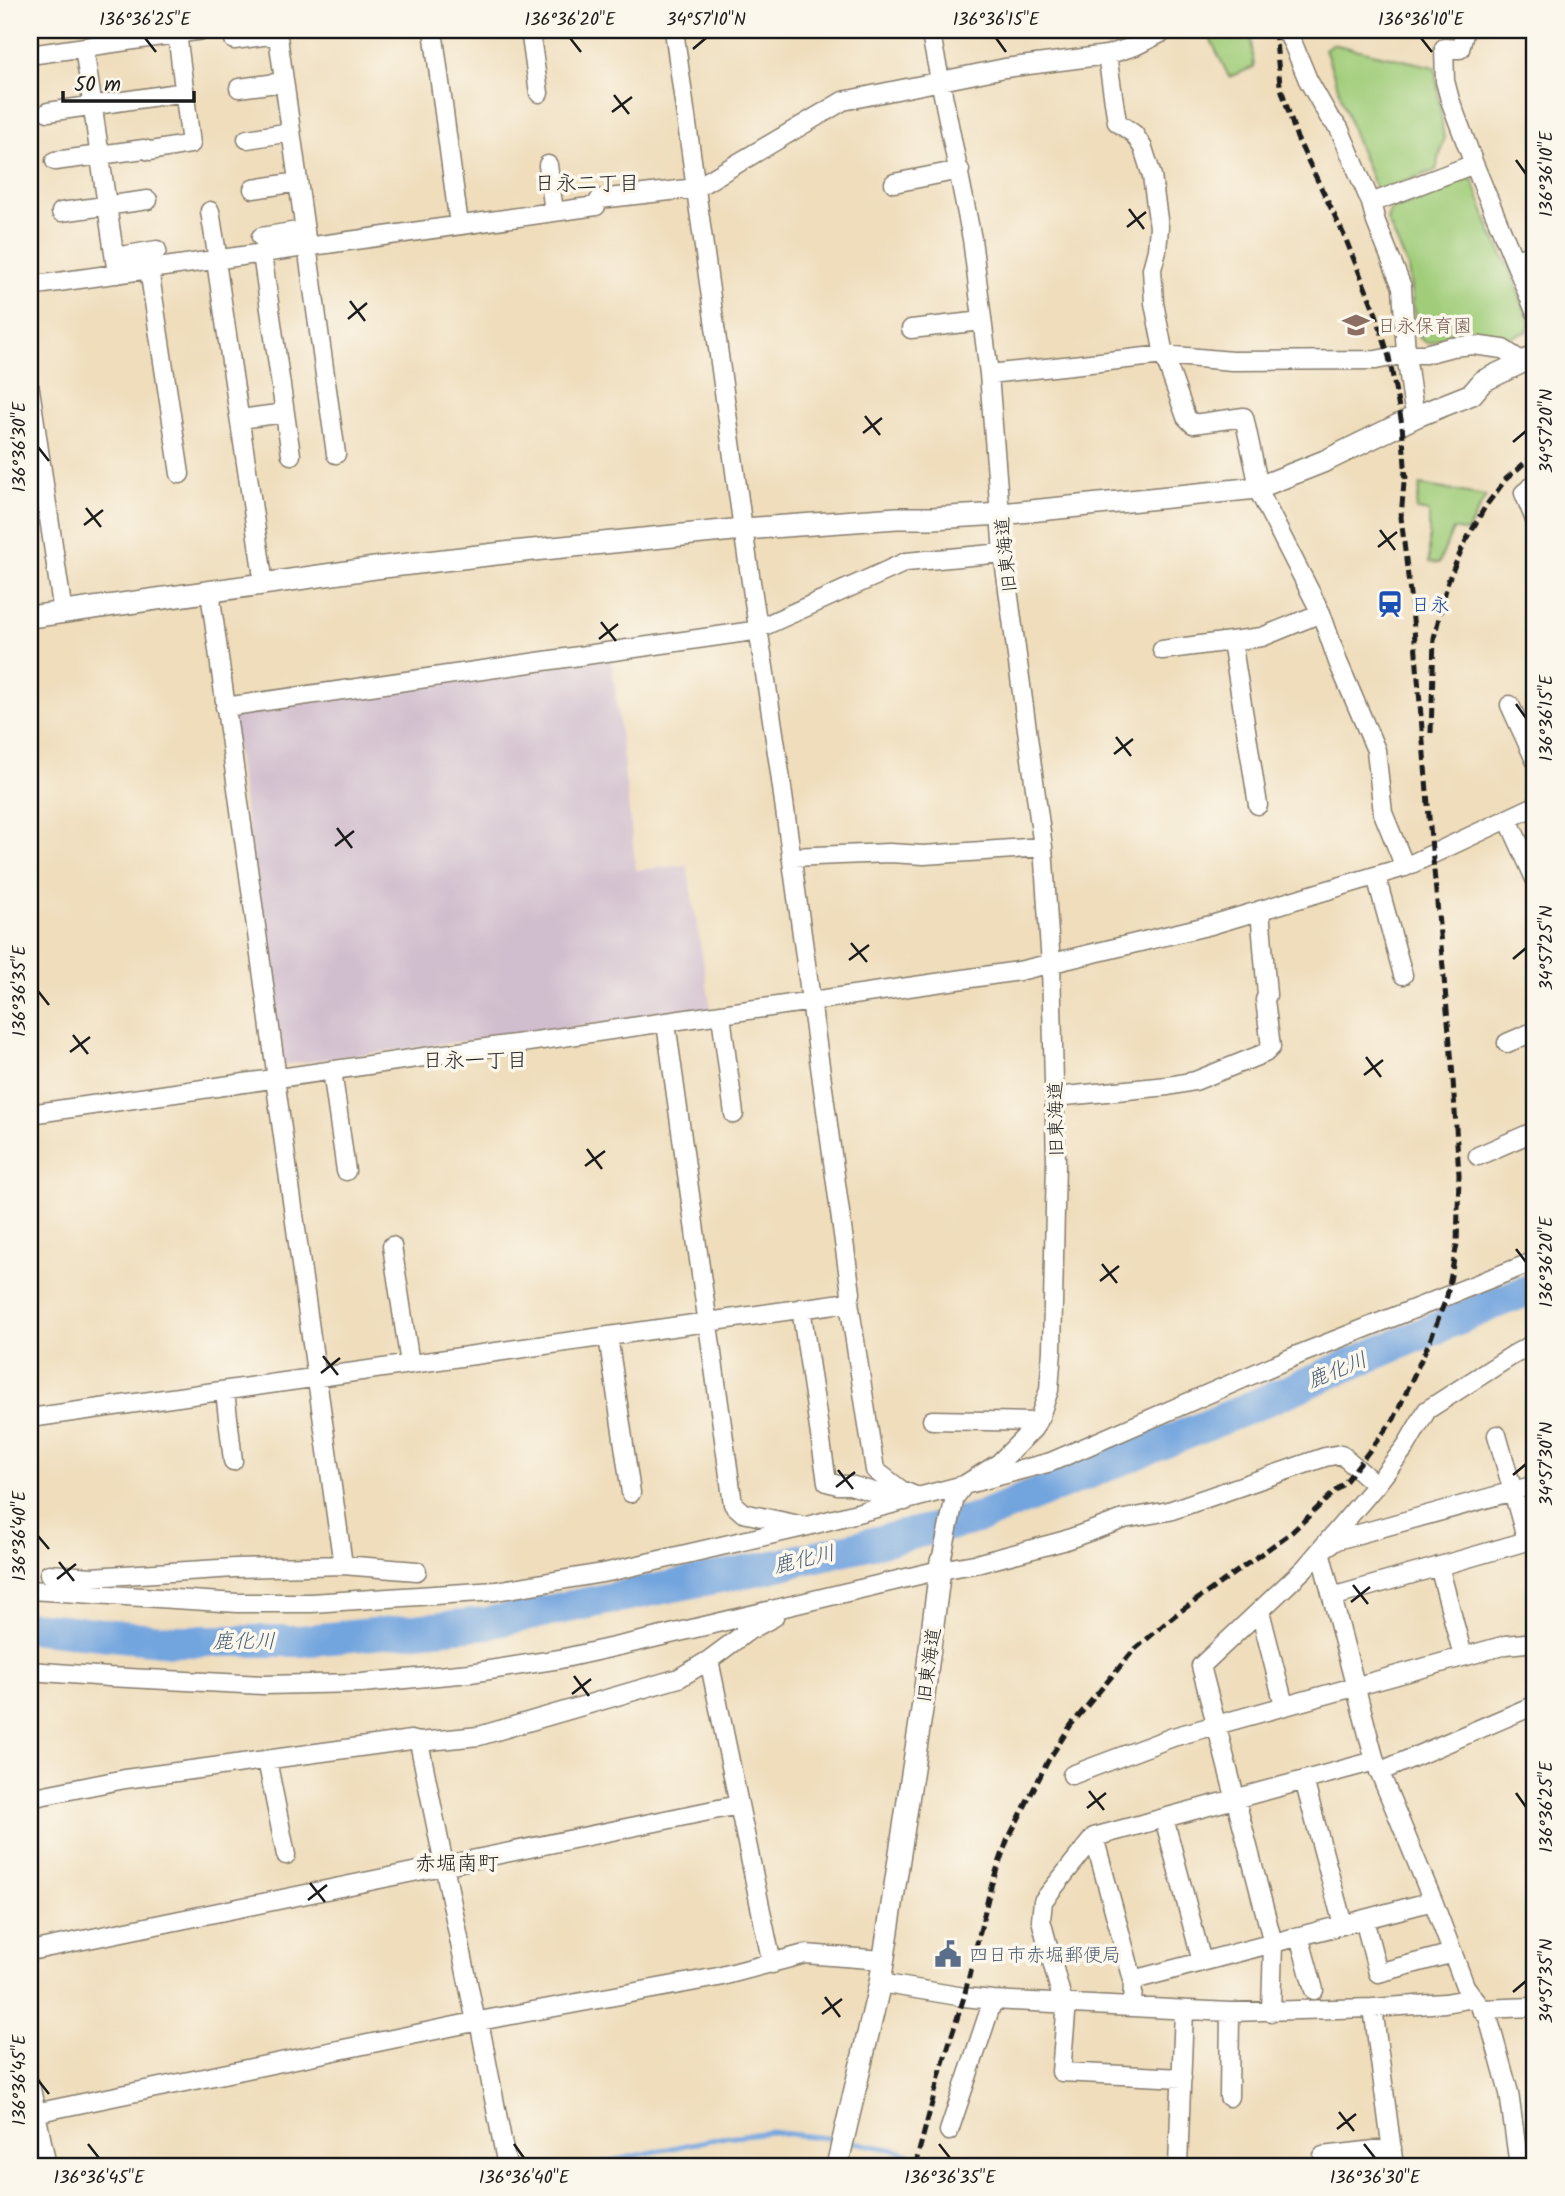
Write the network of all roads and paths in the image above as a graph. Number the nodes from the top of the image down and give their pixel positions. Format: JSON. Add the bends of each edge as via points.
{"nodes":[{"id":1,"x":203,"y":30,"type":"edge"},
{"id":2,"x":433,"y":30,"type":"edge"},
{"id":3,"x":530,"y":30,"type":"edge"},
{"id":4,"x":674,"y":30,"type":"edge"},
{"id":5,"x":930,"y":30,"type":"edge"},
{"id":6,"x":1167,"y":30,"type":"edge"},
{"id":7,"x":1286,"y":30,"type":"edge"},
{"id":8,"x":1465,"y":30,"type":"edge"},
{"id":9,"x":277,"y":32,"type":"edge"},
{"id":10,"x":177,"y":33,"type":"junction"},
{"id":11,"x":234,"y":40,"type":"dead end"},
{"id":12,"x":84,"y":47,"type":"junction"},
{"id":13,"x":30,"y":55,"type":"edge"},
{"id":14,"x":1107,"y":55,"type":"junction"},
{"id":15,"x":941,"y":81,"type":"junction"},
{"id":16,"x":284,"y":82,"type":"junction"},
{"id":17,"x":239,"y":88,"type":"dead end"},
{"id":18,"x":184,"y":92,"type":"junction"},
{"id":19,"x":539,"y":93,"type":"dead end"},
{"id":20,"x":93,"y":105,"type":"junction"},
{"id":21,"x":48,"y":112,"type":"dead end"},
{"id":22,"x":291,"y":132,"type":"junction"},
{"id":23,"x":247,"y":139,"type":"dead end"},
{"id":24,"x":99,"y":155,"type":"junction"},
{"id":25,"x":55,"y":161,"type":"dead end"},
{"id":26,"x":1474,"y":164,"type":"junction"},
{"id":27,"x":548,"y":165,"type":"dead end"},
{"id":28,"x":960,"y":170,"type":"junction"},
{"id":29,"x":298,"y":182,"type":"junction"},
{"id":30,"x":894,"y":183,"type":"dead end"},
{"id":31,"x":696,"y":188,"type":"junction"},
{"id":32,"x":253,"y":189,"type":"dead end"},
{"id":33,"x":148,"y":200,"type":"dead end"},
{"id":34,"x":1371,"y":203,"type":"junction"},
{"id":35,"x":107,"y":206,"type":"junction"},
{"id":36,"x":210,"y":211,"type":"dead end"},
{"id":37,"x":61,"y":212,"type":"dead end"},
{"id":38,"x":554,"y":212,"type":"junction"},
{"id":39,"x":459,"y":225,"type":"junction"},
{"id":40,"x":305,"y":239,"type":"junction"},
{"id":41,"x":261,"y":245,"type":"junction"},
{"id":42,"x":157,"y":250,"type":"dead end"},
{"id":43,"x":1535,"y":254,"type":"edge"},
{"id":44,"x":217,"y":260,"type":"junction"},
{"id":45,"x":1514,"y":260,"type":"junction"},
{"id":46,"x":116,"y":265,"type":"junction"},
{"id":47,"x":149,"y":270,"type":"junction"},
{"id":48,"x":30,"y":286,"type":"edge"},
{"id":49,"x":1535,"y":311,"type":"edge"},
{"id":50,"x":982,"y":321,"type":"junction"},
{"id":51,"x":911,"y":329,"type":"dead end"},
{"id":52,"x":1406,"y":354,"type":"junction"},
{"id":53,"x":1164,"y":355,"type":"junction"},
{"id":54,"x":1529,"y":359,"type":"edge"},
{"id":55,"x":989,"y":374,"type":"junction"},
{"id":56,"x":30,"y":389,"type":"edge"},
{"id":57,"x":285,"y":413,"type":"junction"},
{"id":58,"x":1417,"y":416,"type":"junction"},
{"id":59,"x":240,"y":419,"type":"junction"},
{"id":60,"x":336,"y":454,"type":"dead end"},
{"id":61,"x":291,"y":455,"type":"dead end"},
{"id":62,"x":180,"y":474,"type":"dead end"},
{"id":63,"x":1535,"y":484,"type":"edge"},
{"id":64,"x":1258,"y":488,"type":"junction"},
{"id":65,"x":1001,"y":514,"type":"junction"},
{"id":66,"x":1535,"y":520,"type":"edge"},
{"id":67,"x":743,"y":529,"type":"junction"},
{"id":68,"x":1003,"y":553,"type":"junction"},
{"id":69,"x":264,"y":584,"type":"junction"},
{"id":70,"x":210,"y":592,"type":"junction"},
{"id":71,"x":63,"y":613,"type":"junction"},
{"id":72,"x":1321,"y":613,"type":"junction"},
{"id":73,"x":30,"y":617,"type":"edge"},
{"id":74,"x":758,"y":628,"type":"junction"},
{"id":75,"x":1233,"y":641,"type":"junction"},
{"id":76,"x":1162,"y":650,"type":"dead end"},
{"id":77,"x":1510,"y":705,"type":"dead end"},
{"id":78,"x":225,"y":707,"type":"junction"},
{"id":79,"x":1535,"y":760,"type":"edge"},
{"id":80,"x":1258,"y":805,"type":"dead end"},
{"id":81,"x":1535,"y":806,"type":"edge"},
{"id":82,"x":1508,"y":819,"type":"junction"},
{"id":83,"x":1043,"y":846,"type":"junction"},
{"id":84,"x":791,"y":858,"type":"junction"},
{"id":85,"x":1405,"y":867,"type":"junction"},
{"id":86,"x":1376,"y":876,"type":"junction"},
{"id":87,"x":1535,"y":879,"type":"edge"},
{"id":88,"x":1260,"y":910,"type":"junction"},
{"id":89,"x":1051,"y":965,"type":"junction"},
{"id":90,"x":1403,"y":975,"type":"dead end"},
{"id":91,"x":810,"y":1002,"type":"junction"},
{"id":92,"x":721,"y":1014,"type":"junction"},
{"id":93,"x":666,"y":1023,"type":"junction"},
{"id":94,"x":1535,"y":1031,"type":"edge"},
{"id":95,"x":1507,"y":1043,"type":"dead end"},
{"id":96,"x":332,"y":1070,"type":"junction"},
{"id":97,"x":276,"y":1079,"type":"junction"},
{"id":98,"x":1055,"y":1097,"type":"junction"},
{"id":99,"x":30,"y":1114,"type":"edge"},
{"id":100,"x":734,"y":1114,"type":"dead end"},
{"id":101,"x":1535,"y":1132,"type":"edge"},
{"id":102,"x":1478,"y":1156,"type":"dead end"},
{"id":103,"x":346,"y":1171,"type":"dead end"},
{"id":104,"x":393,"y":1246,"type":"dead end"},
{"id":105,"x":1535,"y":1261,"type":"edge"},
{"id":106,"x":849,"y":1302,"type":"junction"},
{"id":107,"x":801,"y":1308,"type":"junction"},
{"id":108,"x":707,"y":1323,"type":"junction"},
{"id":109,"x":608,"y":1336,"type":"junction"},
{"id":110,"x":1535,"y":1343,"type":"edge"},
{"id":111,"x":410,"y":1364,"type":"junction"},
{"id":112,"x":317,"y":1378,"type":"junction"},
{"id":113,"x":225,"y":1392,"type":"junction"},
{"id":114,"x":30,"y":1418,"type":"edge"},
{"id":115,"x":932,"y":1420,"type":"dead end"},
{"id":116,"x":1037,"y":1422,"type":"junction"},
{"id":117,"x":1497,"y":1435,"type":"dead end"},
{"id":118,"x":233,"y":1461,"type":"dead end"},
{"id":119,"x":1376,"y":1485,"type":"junction"},
{"id":120,"x":1535,"y":1485,"type":"edge"},
{"id":121,"x":960,"y":1491,"type":"junction"},
{"id":122,"x":1515,"y":1491,"type":"junction"},
{"id":123,"x":631,"y":1493,"type":"dead end"},
{"id":124,"x":911,"y":1499,"type":"junction"},
{"id":125,"x":804,"y":1527,"type":"junction"},
{"id":126,"x":1320,"y":1551,"type":"junction"},
{"id":127,"x":344,"y":1565,"type":"junction"},
{"id":128,"x":941,"y":1566,"type":"junction"},
{"id":129,"x":1438,"y":1566,"type":"junction"},
{"id":130,"x":417,"y":1571,"type":"dead end"},
{"id":131,"x":49,"y":1574,"type":"dead end"},
{"id":132,"x":30,"y":1590,"type":"edge"},
{"id":133,"x":1332,"y":1597,"type":"junction"},
{"id":134,"x":780,"y":1608,"type":"junction"},
{"id":135,"x":1260,"y":1611,"type":"junction"},
{"id":136,"x":1535,"y":1642,"type":"edge"},
{"id":137,"x":1463,"y":1656,"type":"junction"},
{"id":138,"x":709,"y":1660,"type":"junction"},
{"id":139,"x":30,"y":1671,"type":"edge"},
{"id":140,"x":1356,"y":1686,"type":"junction"},
{"id":141,"x":1284,"y":1705,"type":"junction"},
{"id":142,"x":1535,"y":1705,"type":"edge"},
{"id":143,"x":1217,"y":1724,"type":"junction"},
{"id":144,"x":419,"y":1742,"type":"junction"},
{"id":145,"x":267,"y":1760,"type":"junction"},
{"id":146,"x":1377,"y":1767,"type":"junction"},
{"id":147,"x":1072,"y":1775,"type":"dead end"},
{"id":148,"x":1304,"y":1780,"type":"junction"},
{"id":149,"x":30,"y":1798,"type":"edge"},
{"id":150,"x":1235,"y":1798,"type":"junction"},
{"id":151,"x":738,"y":1805,"type":"junction"},
{"id":152,"x":1164,"y":1818,"type":"junction"},
{"id":153,"x":1094,"y":1837,"type":"junction"},
{"id":154,"x":286,"y":1856,"type":"dead end"},
{"id":155,"x":444,"y":1865,"type":"junction"},
{"id":156,"x":1433,"y":1901,"type":"junction"},
{"id":157,"x":1364,"y":1919,"type":"junction"},
{"id":158,"x":1343,"y":1925,"type":"junction"},
{"id":159,"x":1299,"y":1936,"type":"junction"},
{"id":160,"x":1273,"y":1943,"type":"junction"},
{"id":161,"x":30,"y":1951,"type":"edge"},
{"id":162,"x":1453,"y":1953,"type":"junction"},
{"id":163,"x":883,"y":1960,"type":"junction"},
{"id":164,"x":1202,"y":1962,"type":"junction"},
{"id":165,"x":772,"y":1964,"type":"junction"},
{"id":166,"x":1133,"y":1980,"type":"junction"},
{"id":167,"x":880,"y":1983,"type":"junction"},
{"id":168,"x":1314,"y":1990,"type":"dead end"},
{"id":169,"x":992,"y":2000,"type":"junction"},
{"id":170,"x":1063,"y":2003,"type":"junction"},
{"id":171,"x":1478,"y":2004,"type":"junction"},
{"id":172,"x":1132,"y":2007,"type":"junction"},
{"id":173,"x":1535,"y":2007,"type":"edge"},
{"id":174,"x":1373,"y":2008,"type":"junction"},
{"id":175,"x":1184,"y":2010,"type":"junction"},
{"id":176,"x":1230,"y":2012,"type":"junction"},
{"id":177,"x":1271,"y":2012,"type":"junction"},
{"id":178,"x":477,"y":2021,"type":"junction"},
{"id":179,"x":1182,"y":2078,"type":"junction"},
{"id":180,"x":30,"y":2084,"type":"edge"},
{"id":181,"x":1229,"y":2097,"type":"dead end"},
{"id":182,"x":33,"y":2113,"type":"edge"},
{"id":183,"x":949,"y":2131,"type":"dead end"},
{"id":184,"x":1392,"y":2148,"type":"junction"},
{"id":185,"x":1323,"y":2156,"type":"dead end"},
{"id":186,"x":838,"y":2161,"type":"edge"},
{"id":187,"x":47,"y":2166,"type":"edge"},
{"id":188,"x":507,"y":2166,"type":"edge"},
{"id":189,"x":1178,"y":2166,"type":"edge"},
{"id":190,"x":1394,"y":2166,"type":"edge"},
{"id":191,"x":1519,"y":2166,"type":"edge"}],
"edges":[{"from":1,"to":10,"type":"street"},
{"from":2,"to":39,"type":"street"},
{"from":3,"to":19,"type":"street"},
{"from":4,"to":31,"type":"street"},
{"from":5,"to":15,"type":"street","name":"旧東海道"},
{"from":6,"to":14,"type":"street"},
{"from":7,"to":34,"type":"street","via":[[1308,80],[1339,128]]},
{"from":8,"to":26,"type":"street","via":[[1460,49],[1444,48],[1446,80]]},
{"from":9,"to":11,"type":"street"},
{"from":9,"to":16,"type":"street"},
{"from":10,"to":12,"type":"street"},
{"from":10,"to":18,"type":"street"},
{"from":12,"to":13,"type":"street"},
{"from":12,"to":20,"type":"street"},
{"from":14,"to":15,"type":"street"},
{"from":14,"to":53,"type":"street","via":[[1117,122],[1134,134],[1152,176],[1159,227],[1153,289]]},
{"from":15,"to":28,"type":"street","name":"旧東海道"},
{"from":15,"to":31,"type":"street","via":[[843,101]]},
{"from":16,"to":17,"type":"street"},
{"from":16,"to":22,"type":"street"},
{"from":18,"to":20,"type":"street"},
{"from":18,"to":24,"type":"street","via":[[191,144]]},
{"from":20,"to":21,"type":"street"},
{"from":20,"to":24,"type":"street"},
{"from":22,"to":23,"type":"street"},
{"from":22,"to":29,"type":"street"},
{"from":24,"to":25,"type":"street"},
{"from":24,"to":35,"type":"street"},
{"from":26,"to":34,"type":"street"},
{"from":26,"to":45,"type":"street"},
{"from":27,"to":38,"type":"street"},
{"from":28,"to":30,"type":"street"},
{"from":28,"to":50,"type":"street","name":"旧東海道"},
{"from":29,"to":32,"type":"street"},
{"from":29,"to":40,"type":"street"},
{"from":31,"to":38,"type":"street","via":[[600,200],[596,206]]},
{"from":31,"to":67,"type":"street"},
{"from":33,"to":35,"type":"street"},
{"from":34,"to":52,"type":"street","via":[[1402,287]]},
{"from":35,"to":37,"type":"street"},
{"from":35,"to":46,"type":"street"},
{"from":36,"to":44,"type":"street"},
{"from":38,"to":39,"type":"street"},
{"from":39,"to":40,"type":"street"},
{"from":40,"to":41,"type":"street"},
{"from":40,"to":60,"type":"street"},
{"from":41,"to":44,"type":"street"},
{"from":41,"to":57,"type":"street"},
{"from":42,"to":46,"type":"street"},
{"from":43,"to":45,"type":"street"},
{"from":44,"to":47,"type":"street"},
{"from":44,"to":59,"type":"street"},
{"from":45,"to":49,"type":"street"},
{"from":46,"to":47,"type":"street"},
{"from":46,"to":48,"type":"street"},
{"from":47,"to":62,"type":"street"},
{"from":50,"to":51,"type":"street"},
{"from":50,"to":55,"type":"street","name":"旧東海道"},
{"from":52,"to":53,"type":"street","via":[[1376,360],[1232,361]]},
{"from":52,"to":54,"type":"street","via":[[1473,345]]},
{"from":52,"to":58,"type":"street"},
{"from":53,"to":55,"type":"street"},
{"from":53,"to":64,"type":"street","via":[[1189,422],[1244,417]]},
{"from":54,"to":58,"type":"street","via":[[1483,381],[1472,394]]},
{"from":55,"to":65,"type":"street","name":"旧東海道"},
{"from":56,"to":71,"type":"street"},
{"from":57,"to":59,"type":"street"},
{"from":57,"to":61,"type":"street"},
{"from":58,"to":64,"type":"street"},
{"from":59,"to":69,"type":"street"},
{"from":63,"to":66,"type":"street","via":[[1524,494]]},
{"from":64,"to":65,"type":"street"},
{"from":64,"to":72,"type":"street"},
{"from":65,"to":67,"type":"street"},
{"from":65,"to":68,"type":"street","name":"旧東海道"},
{"from":67,"to":69,"type":"street","via":[[499,553]]},
{"from":67,"to":74,"type":"street"},
{"from":68,"to":74,"type":"street","via":[[905,562]]},
{"from":68,"to":83,"type":"street","name":"旧東海道"},
{"from":69,"to":70,"type":"street"},
{"from":70,"to":71,"type":"street"},
{"from":70,"to":78,"type":"street"},
{"from":71,"to":73,"type":"street"},
{"from":72,"to":75,"type":"street","via":[[1262,637]]},
{"from":72,"to":85,"type":"street","via":[[1376,750],[1383,813]]},
{"from":74,"to":78,"type":"street"},
{"from":74,"to":84,"type":"street"},
{"from":75,"to":76,"type":"street"},
{"from":75,"to":80,"type":"street"},
{"from":77,"to":79,"type":"street"},
{"from":78,"to":97,"type":"street"},
{"from":81,"to":82,"type":"street"},
{"from":82,"to":85,"type":"street"},
{"from":82,"to":87,"type":"street"},
{"from":83,"to":84,"type":"street"},
{"from":83,"to":89,"type":"street","name":"旧東海道"},
{"from":84,"to":91,"type":"street"},
{"from":85,"to":86,"type":"street"},
{"from":86,"to":88,"type":"street"},
{"from":86,"to":90,"type":"street"},
{"from":88,"to":89,"type":"street"},
{"from":88,"to":98,"type":"street","via":[[1271,1047],[1265,1053],[1195,1081]]},
{"from":89,"to":91,"type":"street"},
{"from":89,"to":98,"type":"street","name":"旧東海道"},
{"from":91,"to":92,"type":"street"},
{"from":91,"to":106,"type":"street"},
{"from":92,"to":93,"type":"street"},
{"from":92,"to":100,"type":"street"},
{"from":93,"to":96,"type":"street"},
{"from":93,"to":108,"type":"street"},
{"from":94,"to":95,"type":"street"},
{"from":96,"to":97,"type":"street"},
{"from":96,"to":103,"type":"street"},
{"from":97,"to":99,"type":"street"},
{"from":97,"to":112,"type":"street"},
{"from":98,"to":116,"type":"street","name":"旧東海道","via":[[1052,1350],[1049,1390]]},
{"from":101,"to":102,"type":"street"},
{"from":104,"to":111,"type":"street"},
{"from":105,"to":121,"type":"street","via":[[1300,1354],[1051,1462]]},
{"from":106,"to":107,"type":"street"},
{"from":106,"to":124,"type":"street","via":[[875,1470]]},
{"from":107,"to":108,"type":"street"},
{"from":107,"to":124,"type":"street","via":[[827,1482]]},
{"from":108,"to":109,"type":"street"},
{"from":108,"to":125,"type":"street","via":[[733,1504],[743,1513]]},
{"from":109,"to":111,"type":"street"},
{"from":109,"to":123,"type":"street"},
{"from":110,"to":119,"type":"street","via":[[1427,1410]]},
{"from":111,"to":112,"type":"street"},
{"from":112,"to":113,"type":"street"},
{"from":112,"to":127,"type":"street"},
{"from":113,"to":114,"type":"street"},
{"from":113,"to":118,"type":"street"},
{"from":115,"to":116,"type":"street"},
{"from":116,"to":121,"type":"street","name":"旧東海道","via":[[999,1463]]},
{"from":117,"to":122,"type":"street"},
{"from":119,"to":126,"type":"street"},
{"from":119,"to":128,"type":"street","via":[[1341,1454],[1063,1541],[980,1563]]},
{"from":120,"to":122,"type":"street"},
{"from":121,"to":124,"type":"street"},
{"from":121,"to":128,"type":"street","name":"旧東海道"},
{"from":122,"to":126,"type":"street","via":[[1337,1540]]},
{"from":122,"to":129,"type":"street","via":[[1527,1541]]},
{"from":124,"to":125,"type":"street"},
{"from":125,"to":132,"type":"street","via":[[608,1572],[496,1591],[238,1603]]},
{"from":126,"to":133,"type":"street"},
{"from":126,"to":135,"type":"street"},
{"from":127,"to":130,"type":"street"},
{"from":127,"to":131,"type":"street","via":[[92,1577]]},
{"from":128,"to":134,"type":"street"},
{"from":128,"to":163,"type":"street","name":"旧東海道"},
{"from":129,"to":133,"type":"street"},
{"from":129,"to":137,"type":"street"},
{"from":133,"to":140,"type":"street"},
{"from":134,"to":138,"type":"street"},
{"from":134,"to":139,"type":"street","via":[[560,1659],[362,1683],[224,1684]]},
{"from":135,"to":141,"type":"street"},
{"from":135,"to":143,"type":"street","via":[[1201,1666]]},
{"from":136,"to":137,"type":"street","via":[[1506,1644]]},
{"from":137,"to":140,"type":"street"},
{"from":138,"to":144,"type":"street","via":[[679,1678],[517,1726],[479,1736]]},
{"from":138,"to":151,"type":"street"},
{"from":140,"to":141,"type":"street"},
{"from":140,"to":146,"type":"street"},
{"from":141,"to":143,"type":"street"},
{"from":142,"to":146,"type":"street"},
{"from":143,"to":147,"type":"street"},
{"from":143,"to":150,"type":"street"},
{"from":144,"to":145,"type":"street"},
{"from":144,"to":155,"type":"street"},
{"from":145,"to":149,"type":"street","via":[[125,1779]]},
{"from":145,"to":154,"type":"street"},
{"from":146,"to":148,"type":"street"},
{"from":146,"to":156,"type":"street"},
{"from":148,"to":150,"type":"street"},
{"from":148,"to":158,"type":"street"},
{"from":150,"to":152,"type":"street"},
{"from":150,"to":160,"type":"street"},
{"from":151,"to":155,"type":"street"},
{"from":151,"to":165,"type":"street"},
{"from":152,"to":153,"type":"street"},
{"from":152,"to":164,"type":"street"},
{"from":153,"to":166,"type":"street"},
{"from":153,"to":170,"type":"street","via":[[1044,1901],[1041,1920]]},
{"from":155,"to":161,"type":"street"},
{"from":155,"to":178,"type":"street"},
{"from":156,"to":157,"type":"street"},
{"from":156,"to":162,"type":"street"},
{"from":157,"to":158,"type":"street"},
{"from":157,"to":162,"type":"street","via":[[1378,1973]]},
{"from":158,"to":159,"type":"street"},
{"from":159,"to":160,"type":"street"},
{"from":159,"to":168,"type":"street"},
{"from":160,"to":164,"type":"street"},
{"from":160,"to":177,"type":"street"},
{"from":162,"to":171,"type":"street","via":[[1465,1986]]},
{"from":163,"to":165,"type":"street","via":[[805,1954]]},
{"from":163,"to":167,"type":"street","name":"旧東海道"},
{"from":164,"to":166,"type":"street"},
{"from":165,"to":178,"type":"street"},
{"from":166,"to":172,"type":"street"},
{"from":167,"to":169,"type":"street"},
{"from":167,"to":186,"type":"street","name":"旧東海道"},
{"from":169,"to":170,"type":"street"},
{"from":169,"to":183,"type":"street"},
{"from":170,"to":172,"type":"street"},
{"from":170,"to":179,"type":"street","via":[[1061,2073]]},
{"from":171,"to":173,"type":"street"},
{"from":171,"to":174,"type":"street"},
{"from":171,"to":191,"type":"street","via":[[1488,2017],[1509,2093]]},
{"from":172,"to":175,"type":"street"},
{"from":174,"to":177,"type":"street"},
{"from":174,"to":184,"type":"street"},
{"from":175,"to":176,"type":"street"},
{"from":175,"to":179,"type":"street"},
{"from":176,"to":177,"type":"street"},
{"from":176,"to":181,"type":"street"},
{"from":178,"to":182,"type":"street"},
{"from":178,"to":188,"type":"street"},
{"from":179,"to":189,"type":"street"},
{"from":180,"to":182,"type":"street"},
{"from":182,"to":187,"type":"street"},
{"from":184,"to":185,"type":"street"},
{"from":184,"to":190,"type":"street"}]}
